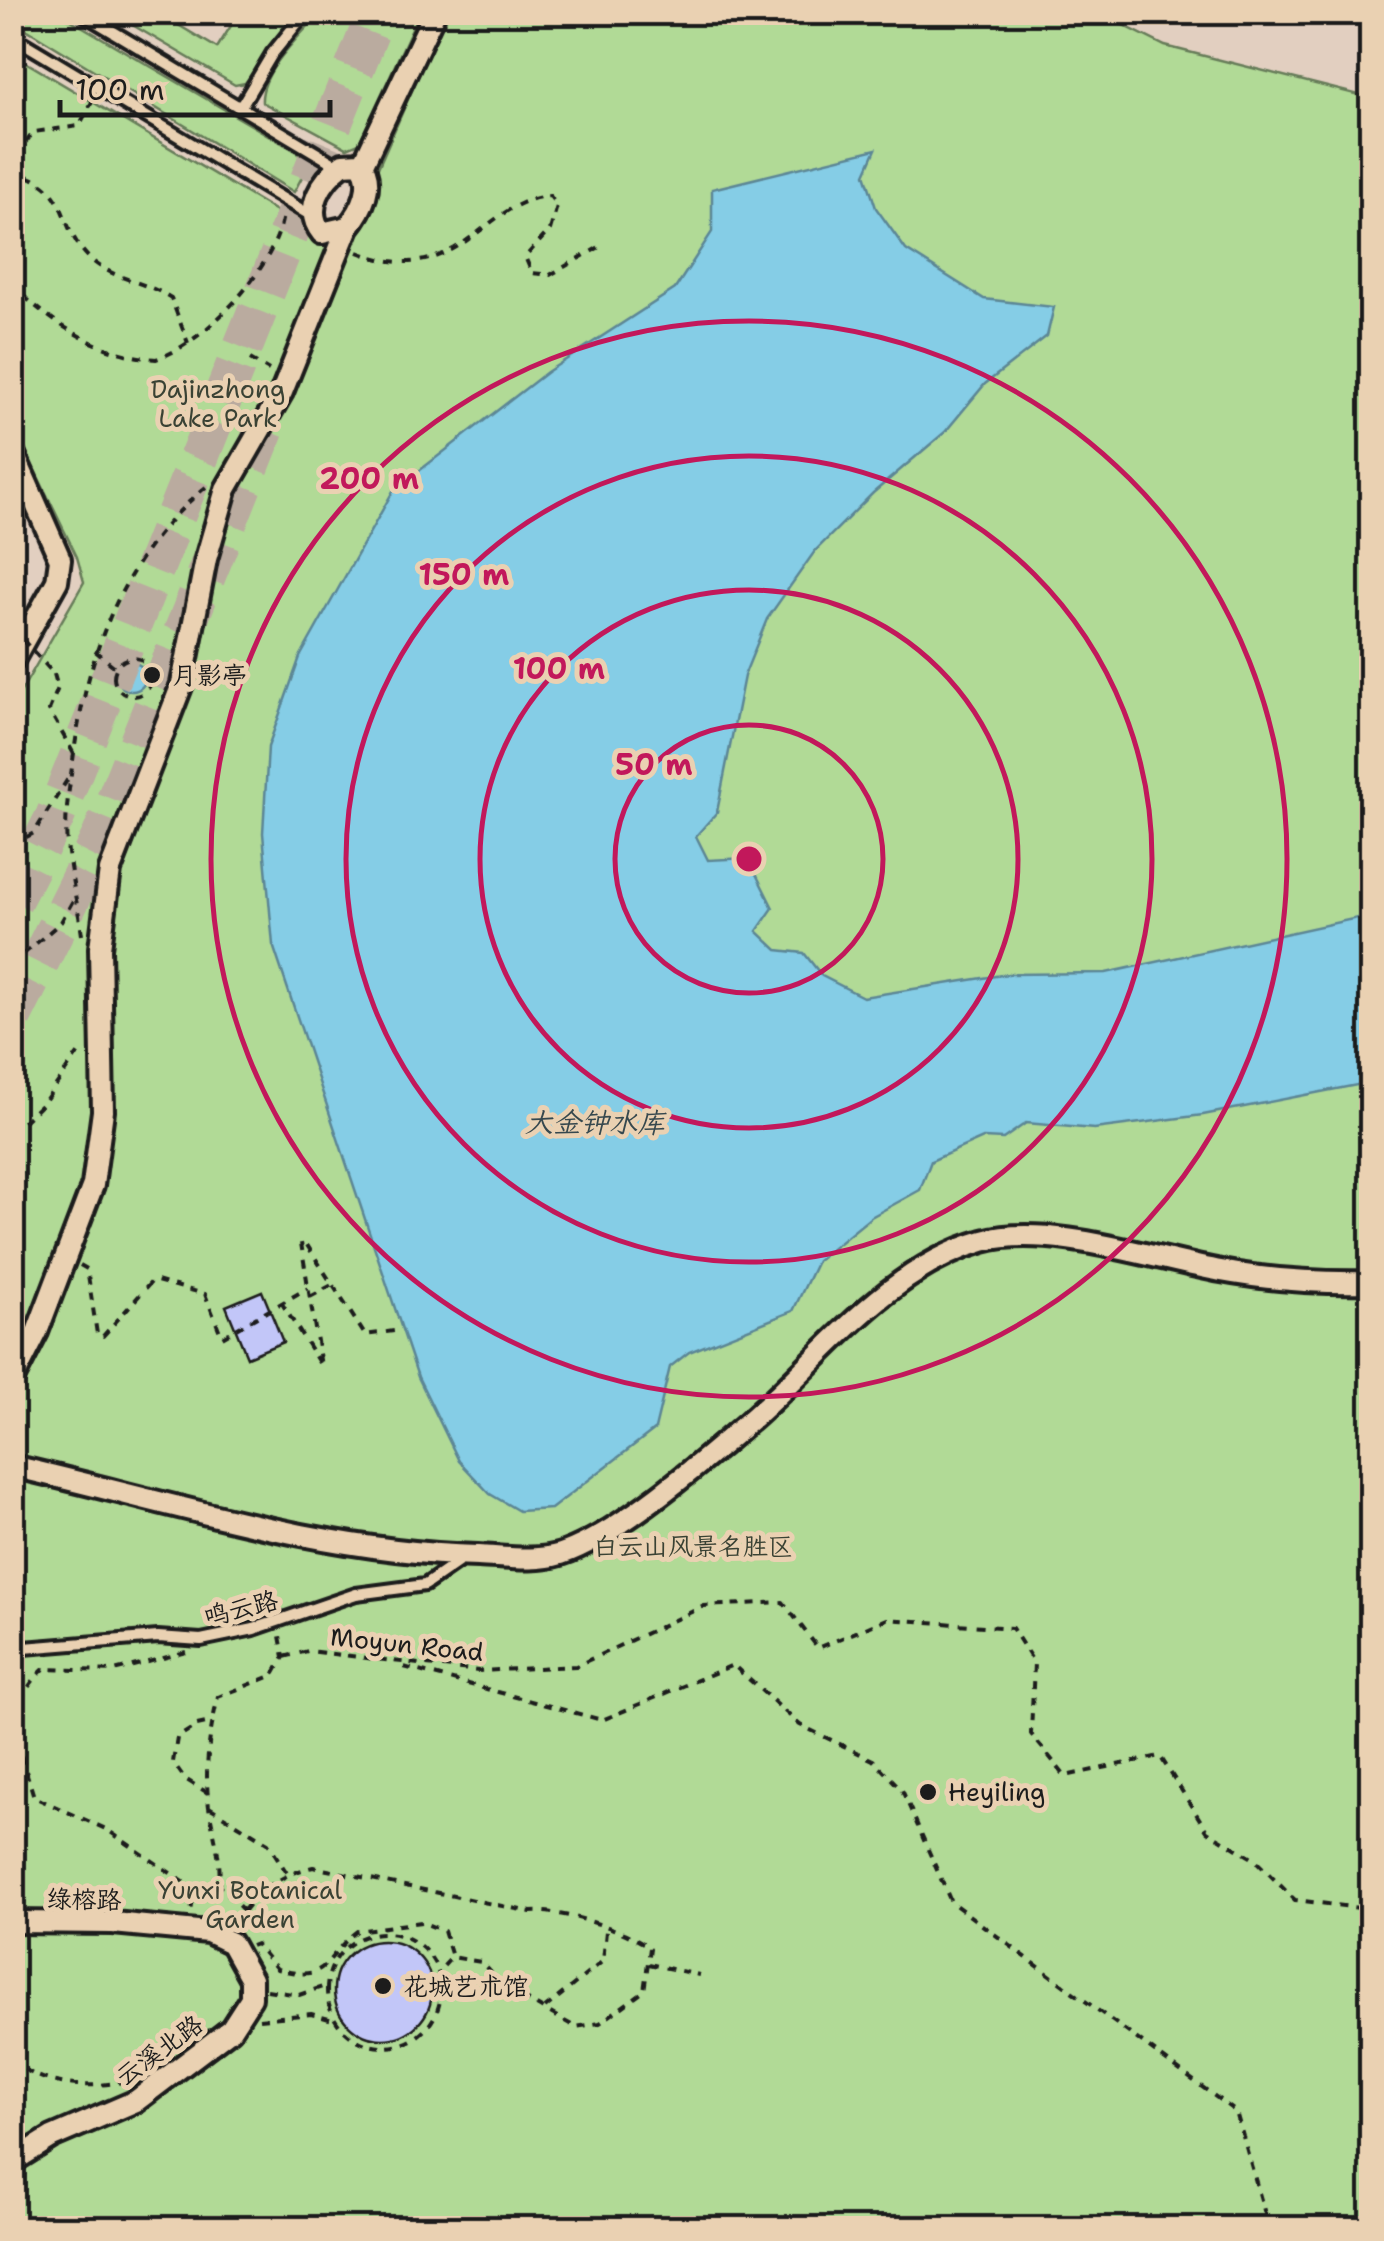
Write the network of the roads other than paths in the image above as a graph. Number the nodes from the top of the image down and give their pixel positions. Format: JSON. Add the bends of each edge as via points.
{"nodes":[{"id":1,"x":80,"y":12,"type":"edge"},
{"id":2,"x":306,"y":12,"type":"edge"},
{"id":3,"x":435,"y":12,"type":"edge"},
{"id":4,"x":12,"y":36,"type":"edge"},
{"id":5,"x":240,"y":108,"type":"junction"},
{"id":6,"x":362,"y":166,"type":"junction"},
{"id":7,"x":339,"y":167,"type":"junction"},
{"id":8,"x":315,"y":218,"type":"junction"},
{"id":9,"x":344,"y":236,"type":"junction"},
{"id":10,"x":12,"y":450,"type":"edge"},
{"id":11,"x":12,"y":662,"type":"edge"},
{"id":12,"x":1372,"y":1282,"type":"edge"},
{"id":13,"x":12,"y":1382,"type":"edge"},
{"id":14,"x":12,"y":1466,"type":"edge"},
{"id":15,"x":466,"y":1556,"type":"junction"},
{"id":16,"x":12,"y":1649,"type":"edge"},
{"id":17,"x":17,"y":1920,"type":"edge"},
{"id":18,"x":251,"y":1979,"type":"joint"},
{"id":19,"x":12,"y":2162,"type":"edge"}],
"edges":[{"from":1,"to":5,"type":"lane"},
{"from":2,"to":5,"type":"lane"},
{"from":3,"to":6,"type":"street"},
{"from":4,"to":8,"type":"lane"},
{"from":5,"to":7,"type":"lane"},
{"from":6,"to":7,"type":"street"},
{"from":6,"to":9,"type":"street","via":[[366,192]]},
{"from":7,"to":8,"type":"street","via":[[321,186]]},
{"from":8,"to":9,"type":"street","via":[[317,228]]},
{"from":9,"to":13,"type":"street","via":[[282,392],[226,489],[182,684],[110,870],[100,948],[103,1112],[93,1186]]},
{"from":10,"to":11,"type":"street","via":[[60,559],[57,581]]},
{"from":12,"to":15,"type":"street","via":[[1227,1272],[1052,1239],[983,1242],[894,1288],[748,1423],[595,1536],[561,1554]]},
{"from":14,"to":15,"type":"street","via":[[158,1506]]},
{"from":15,"to":16,"type":"lane","name":"鸣云路","via":[[425,1585],[356,1594],[201,1640],[158,1637]]},
{"from":17,"to":18,"type":"street","name":"绿榕路","via":[[190,1930],[234,1947]]},
{"from":18,"to":19,"type":"street","name":"云溪北路","via":[[251,1998],[231,2029],[136,2101]]}]}
